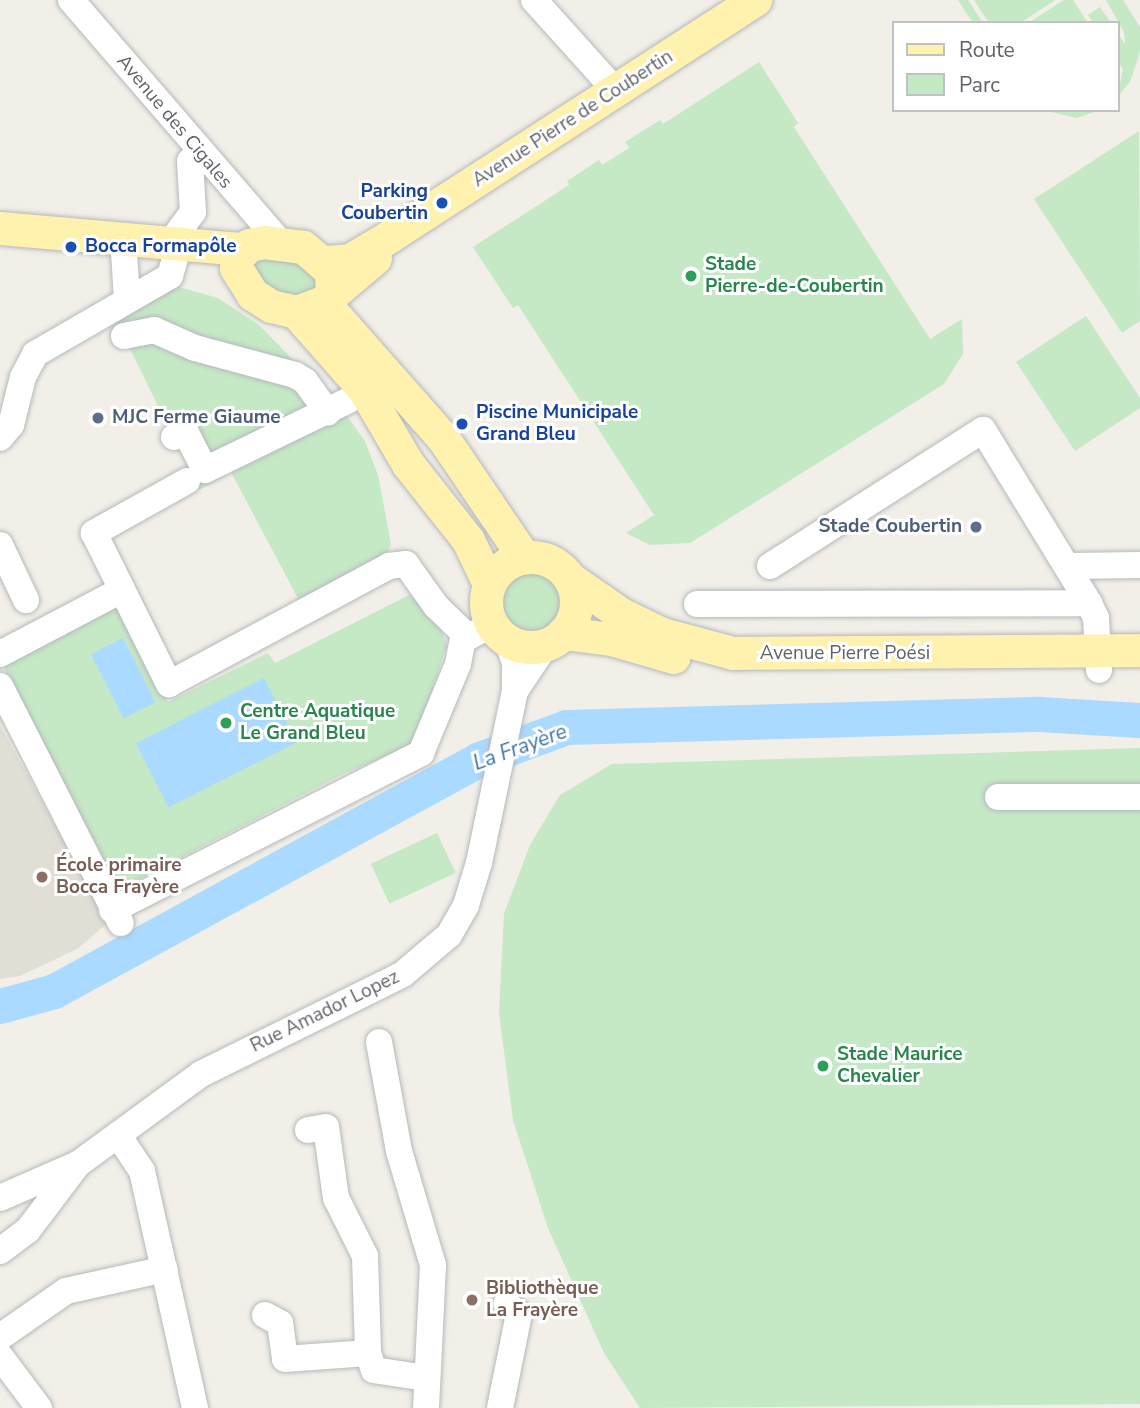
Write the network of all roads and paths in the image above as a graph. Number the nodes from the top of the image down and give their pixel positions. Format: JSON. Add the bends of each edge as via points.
{"nodes":[{"id":1,"x":67,"y":0,"type":"edge"},
{"id":2,"x":534,"y":0,"type":"edge"},
{"id":3,"x":755,"y":0,"type":"edge"},
{"id":4,"x":616,"y":91,"type":"junction"},
{"id":5,"x":190,"y":161,"type":"junction"},
{"id":6,"x":0,"y":228,"type":"edge"},
{"id":7,"x":390,"y":236,"type":"junction"},
{"id":8,"x":0,"y":242,"type":"edge"},
{"id":9,"x":173,"y":250,"type":"junction"},
{"id":10,"x":124,"y":251,"type":"junction"},
{"id":11,"x":252,"y":251,"type":"junction"},
{"id":12,"x":360,"y":273,"type":"junction"},
{"id":13,"x":319,"y":292,"type":"junction"},
{"id":14,"x":127,"y":300,"type":"junction"},
{"id":15,"x":124,"y":336,"type":"dead end"},
{"id":16,"x":387,"y":371,"type":"junction"},
{"id":17,"x":174,"y":437,"type":"dead end"},
{"id":18,"x":0,"y":438,"type":"edge"},
{"id":19,"x":187,"y":481,"type":"dead end"},
{"id":20,"x":0,"y":545,"type":"edge"},
{"id":21,"x":524,"y":557,"type":"junction"},
{"id":22,"x":1140,"y":565,"type":"edge"},
{"id":23,"x":770,"y":566,"type":"dead end"},
{"id":24,"x":1068,"y":566,"type":"junction"},
{"id":25,"x":569,"y":578,"type":"junction"},
{"id":26,"x":489,"y":584,"type":"junction"},
{"id":27,"x":121,"y":590,"type":"junction"},
{"id":28,"x":26,"y":600,"type":"dead end"},
{"id":29,"x":1088,"y":603,"type":"junction"},
{"id":30,"x":697,"y":604,"type":"dead end"},
{"id":31,"x":488,"y":633,"type":"junction"},
{"id":32,"x":555,"y":638,"type":"junction"},
{"id":33,"x":1140,"y":650,"type":"edge"},
{"id":34,"x":0,"y":654,"type":"edge"},
{"id":35,"x":1099,"y":661,"type":"junction"},
{"id":36,"x":1140,"y":669,"type":"edge"},
{"id":37,"x":0,"y":686,"type":"edge"},
{"id":38,"x":513,"y":703,"type":"junction"},
{"id":39,"x":998,"y":797,"type":"dead end"},
{"id":40,"x":1140,"y":797,"type":"edge"},
{"id":41,"x":379,"y":1042,"type":"dead end"},
{"id":42,"x":308,"y":1130,"type":"dead end"},
{"id":43,"x":118,"y":1135,"type":"junction"},
{"id":44,"x":78,"y":1164,"type":"junction"},
{"id":45,"x":0,"y":1198,"type":"edge"},
{"id":46,"x":0,"y":1251,"type":"edge"},
{"id":47,"x":165,"y":1269,"type":"junction"},
{"id":48,"x":506,"y":1304,"type":"dead end"},
{"id":49,"x":265,"y":1315,"type":"dead end"},
{"id":50,"x":0,"y":1337,"type":"edge"},
{"id":51,"x":368,"y":1353,"type":"junction"},
{"id":52,"x":0,"y":1356,"type":"edge"},
{"id":53,"x":426,"y":1378,"type":"junction"},
{"id":54,"x":419,"y":1407,"type":"edge"},
{"id":55,"x":39,"y":1408,"type":"edge"},
{"id":56,"x":195,"y":1408,"type":"edge"},
{"id":57,"x":500,"y":1408,"type":"edge"}],
"edges":[{"from":1,"to":5,"type":"street","name":"Avenue des Cigales"},
{"from":1,"to":11,"type":"street","name":"Avenue des Cigales"},
{"from":2,"to":4,"type":"street"},
{"from":3,"to":4,"type":"main road","name":"Avenue Pierre de Coubertin"},
{"from":4,"to":7,"type":"main road","name":"Avenue Pierre de Coubertin"},
{"from":5,"to":9,"type":"street","name":"Avenue des Cigales","via":[[193,212]]},
{"from":5,"to":11,"type":"street","name":"Avenue des Cigales","via":[[231,214]]},
{"from":6,"to":9,"type":"main road"},
{"from":7,"to":12,"type":"main road","name":"Avenue Pierre de Coubertin"},
{"from":7,"to":13,"type":"main road","name":"Avenue Pierre de Coubertin","via":[[350,260]]},
{"from":8,"to":10,"type":"main road"},
{"from":9,"to":10,"type":"main road"},
{"from":9,"to":11,"type":"main road"},
{"from":9,"to":14,"type":"street","via":[[170,276]]},
{"from":10,"to":14,"type":"street"},
{"from":11,"to":13,"type":"main road","via":[[303,247]]},
{"from":11,"to":13,"type":"main road","via":[[252,295],[271,306]]},
{"from":12,"to":13,"type":"main road","name":"Avenue Pierre de Coubertin"},
{"from":12,"to":16,"type":"main road","via":[[362,328]]},
{"from":13,"to":16,"type":"main road"},
{"from":13,"to":26,"type":"main road","via":[[364,389],[408,464],[468,540]]},
{"from":14,"to":18,"type":"street","via":[[36,354],[23,377],[11,425]]},
{"from":15,"to":17,"type":"street","via":[[154,330],[195,348],[295,374],[338,407],[205,470],[185,431]]},
{"from":16,"to":21,"type":"main road","via":[[469,471],[497,522]]},
{"from":19,"to":27,"type":"street","via":[[94,533]]},
{"from":20,"to":28,"type":"street"},
{"from":21,"to":25,"type":"main road","via":[[550,561]]},
{"from":21,"to":26,"type":"main road","via":[[510,562]]},
{"from":22,"to":24,"type":"street"},
{"from":23,"to":24,"type":"street","via":[[983,430]]},
{"from":24,"to":29,"type":"street"},
{"from":25,"to":32,"type":"main road","via":[[575,606]]},
{"from":25,"to":35,"type":"main road","name":"Avenue Pierre Poési","via":[[621,614],[662,634],[733,653]]},
{"from":26,"to":31,"type":"main road"},
{"from":27,"to":31,"type":"street","via":[[169,684],[390,566],[406,564],[414,580]]},
{"from":27,"to":34,"type":"street"},
{"from":29,"to":30,"type":"street"},
{"from":29,"to":35,"type":"street","via":[[1096,618]]},
{"from":31,"to":32,"type":"main road","via":[[534,646]]},
{"from":31,"to":37,"type":"street","via":[[458,664],[421,753],[117,917]]},
{"from":31,"to":38,"type":"street","via":[[514,663]]},
{"from":32,"to":35,"type":"main road","name":"Avenue Pierre Poési","via":[[611,639],[723,669]]},
{"from":32,"to":38,"type":"street"},
{"from":33,"to":35,"type":"main road","name":"Avenue Pierre Poési"},
{"from":35,"to":36,"type":"main road","name":"Avenue Pierre Poési"},
{"from":38,"to":43,"type":"street","name":"Rue Amador Lopez","via":[[466,905],[449,935],[426,958],[201,1074]]},
{"from":39,"to":40,"type":"street"},
{"from":41,"to":53,"type":"street","via":[[399,1152],[433,1265]]},
{"from":42,"to":51,"type":"street","via":[[326,1126],[336,1198],[365,1255]]},
{"from":43,"to":44,"type":"street","name":"Rue Amador Lopez"},
{"from":43,"to":47,"type":"street","via":[[142,1171]]},
{"from":44,"to":45,"type":"street","name":"Rue Amador Lopez"},
{"from":44,"to":46,"type":"street","name":"Rue Amador Lopez","via":[[28,1230]]},
{"from":47,"to":50,"type":"street","via":[[66,1291]]},
{"from":47,"to":56,"type":"street"},
{"from":48,"to":57,"type":"street","via":[[519,1314]]},
{"from":49,"to":51,"type":"street","via":[[280,1323],[285,1359]]},
{"from":51,"to":53,"type":"street","via":[[374,1370]]},
{"from":52,"to":55,"type":"street"},
{"from":53,"to":54,"type":"street"}]}
